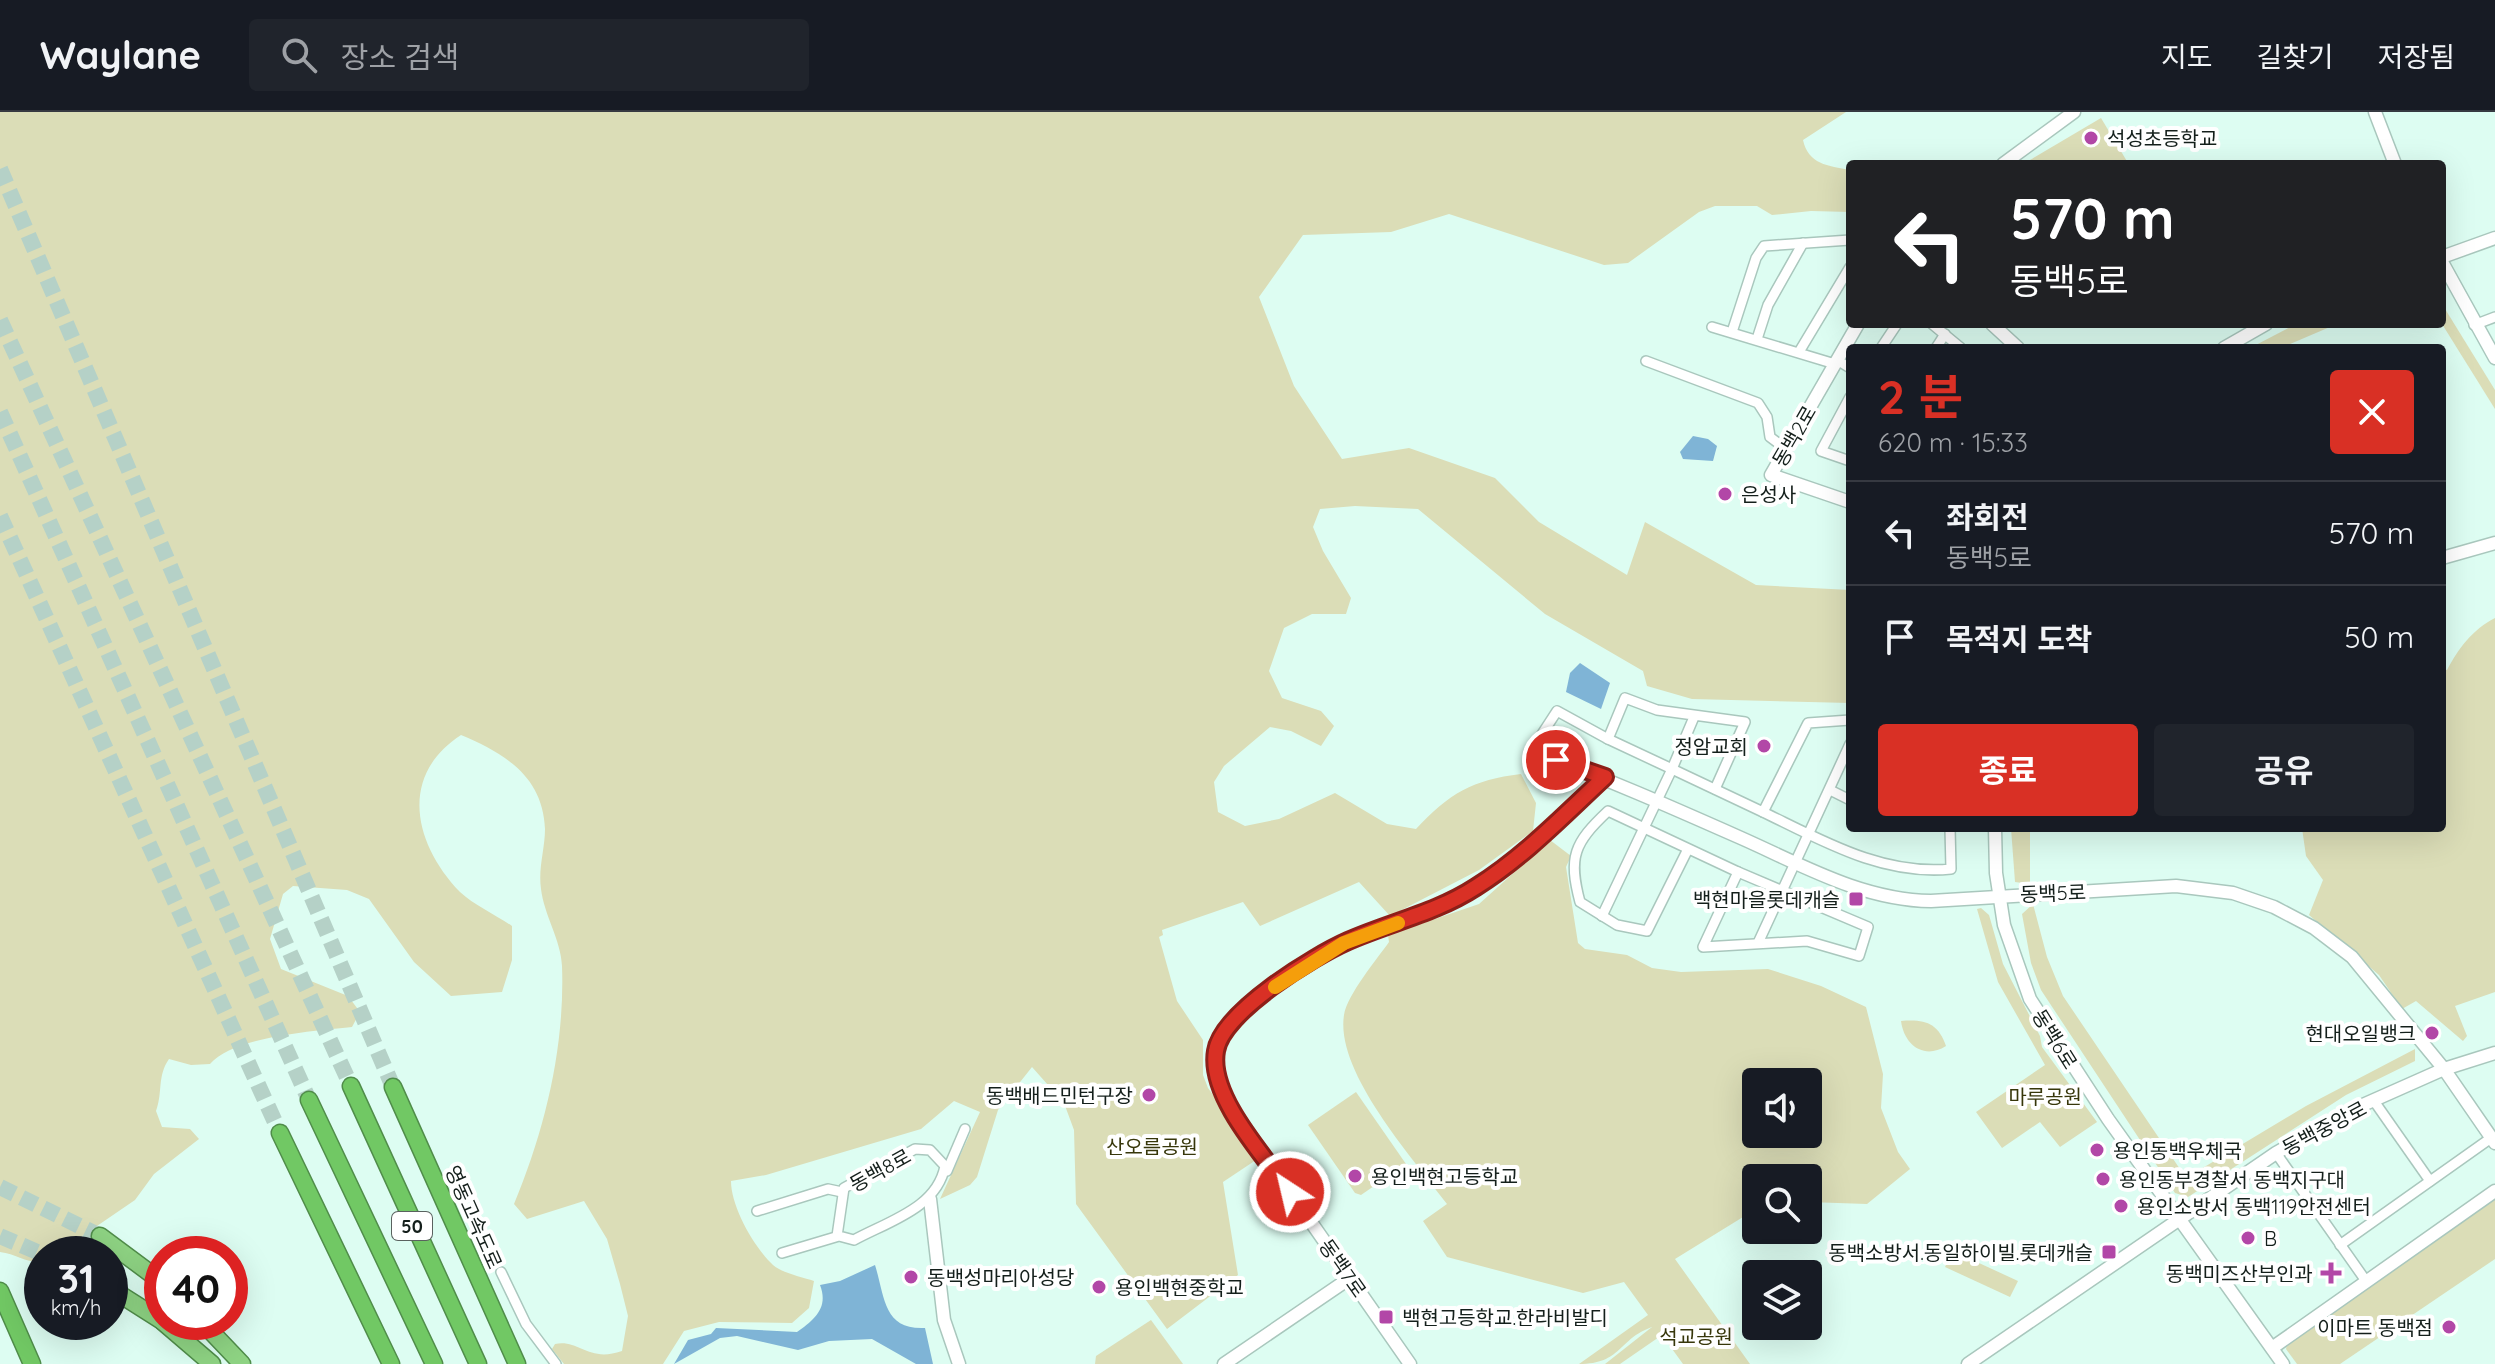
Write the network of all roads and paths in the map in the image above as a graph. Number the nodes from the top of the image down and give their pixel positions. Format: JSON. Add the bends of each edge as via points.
{"nodes":[{"id":1,"x":2074,"y":112,"type":"edge"},
{"id":2,"x":2375,"y":112,"type":"edge"},
{"id":3,"x":2008,"y":160,"type":"edge"},
{"id":4,"x":2393,"y":160,"type":"edge"},
{"id":5,"x":2495,"y":238,"type":"edge"},
{"id":6,"x":1846,"y":240,"type":"edge"},
{"id":7,"x":1803,"y":243,"type":"junction"},
{"id":8,"x":2446,"y":258,"type":"edge"},
{"id":9,"x":2446,"y":268,"type":"edge"},
{"id":10,"x":1846,"y":274,"type":"edge"},
{"id":11,"x":2495,"y":317,"type":"edge"},
{"id":12,"x":2474,"y":325,"type":"junction"},
{"id":13,"x":1712,"y":327,"type":"dead end"},
{"id":14,"x":1937,"y":328,"type":"edge"},
{"id":15,"x":1996,"y":328,"type":"edge"},
{"id":16,"x":2259,"y":328,"type":"edge"},
{"id":17,"x":1732,"y":332,"type":"junction"},
{"id":18,"x":1945,"y":334,"type":"junction"},
{"id":19,"x":1757,"y":339,"type":"junction"},
{"id":20,"x":1939,"y":344,"type":"edge"},
{"id":21,"x":1956,"y":344,"type":"edge"},
{"id":22,"x":2014,"y":344,"type":"edge"},
{"id":23,"x":2231,"y":344,"type":"edge"},
{"id":24,"x":1846,"y":345,"type":"edge"},
{"id":25,"x":1799,"y":352,"type":"junction"},
{"id":26,"x":2495,"y":358,"type":"edge"},
{"id":27,"x":1646,"y":361,"type":"dead end"},
{"id":28,"x":1836,"y":362,"type":"junction"},
{"id":29,"x":1846,"y":366,"type":"edge"},
{"id":30,"x":1846,"y":404,"type":"edge"},
{"id":31,"x":1786,"y":449,"type":"junction"},
{"id":32,"x":1846,"y":460,"type":"edge"},
{"id":33,"x":1846,"y":501,"type":"edge"},
{"id":34,"x":2495,"y":543,"type":"edge"},
{"id":35,"x":2446,"y":557,"type":"edge"},
{"id":36,"x":1694,"y":717,"type":"junction"},
{"id":37,"x":1846,"y":720,"type":"edge"},
{"id":38,"x":1608,"y":739,"type":"junction"},
{"id":39,"x":1531,"y":751,"type":"joint"},
{"id":40,"x":1846,"y":753,"type":"edge"},
{"id":41,"x":1672,"y":769,"type":"junction"},
{"id":42,"x":1605,"y":777,"type":"junction"},
{"id":43,"x":1715,"y":789,"type":"junction"},
{"id":44,"x":1830,"y":790,"type":"junction"},
{"id":45,"x":1846,"y":798,"type":"edge"},
{"id":46,"x":1658,"y":801,"type":"junction"},
{"id":47,"x":1763,"y":812,"type":"junction"},
{"id":48,"x":1645,"y":828,"type":"junction"},
{"id":49,"x":1950,"y":832,"type":"edge"},
{"id":50,"x":1995,"y":832,"type":"edge"},
{"id":51,"x":1809,"y":834,"type":"junction"},
{"id":52,"x":1688,"y":849,"type":"junction"},
{"id":53,"x":1795,"y":862,"type":"junction"},
{"id":54,"x":1738,"y":872,"type":"junction"},
{"id":55,"x":1781,"y":892,"type":"junction"},
{"id":56,"x":1999,"y":894,"type":"junction"},
{"id":57,"x":1602,"y":916,"type":"junction"},
{"id":58,"x":1758,"y":943,"type":"junction"},
{"id":59,"x":2495,"y":1053,"type":"edge"},
{"id":60,"x":2444,"y":1069,"type":"junction"},
{"id":61,"x":351,"y":1086,"type":"tunnel mouth"},
{"id":62,"x":393,"y":1087,"type":"tunnel mouth"},
{"id":63,"x":309,"y":1100,"type":"tunnel mouth"},
{"id":64,"x":2374,"y":1101,"type":"junction"},
{"id":65,"x":965,"y":1129,"type":"dead end"},
{"id":66,"x":280,"y":1133,"type":"tunnel mouth"},
{"id":67,"x":2493,"y":1140,"type":"edge"},
{"id":68,"x":2276,"y":1153,"type":"junction"},
{"id":69,"x":942,"y":1181,"type":"junction"},
{"id":70,"x":2430,"y":1181,"type":"junction"},
{"id":71,"x":2495,"y":1191,"type":"edge"},
{"id":72,"x":842,"y":1192,"type":"junction"},
{"id":73,"x":930,"y":1199,"type":"junction"},
{"id":74,"x":757,"y":1211,"type":"dead end"},
{"id":75,"x":2179,"y":1220,"type":"junction"},
{"id":76,"x":837,"y":1236,"type":"junction"},
{"id":77,"x":2340,"y":1245,"type":"junction"},
{"id":78,"x":782,"y":1253,"type":"dead end"},
{"id":79,"x":501,"y":1272,"type":"dead end"},
{"id":80,"x":1350,"y":1278,"type":"junction"},
{"id":81,"x":2366,"y":1281,"type":"junction"},
{"id":82,"x":0,"y":1291,"type":"edge"},
{"id":83,"x":184,"y":1340,"type":"edge"},
{"id":84,"x":219,"y":1340,"type":"edge"},
{"id":85,"x":2272,"y":1348,"type":"junction"},
{"id":86,"x":32,"y":1364,"type":"edge"},
{"id":87,"x":212,"y":1364,"type":"edge"},
{"id":88,"x":242,"y":1364,"type":"edge"},
{"id":89,"x":391,"y":1364,"type":"edge"},
{"id":90,"x":434,"y":1364,"type":"edge"},
{"id":91,"x":478,"y":1364,"type":"edge"},
{"id":92,"x":517,"y":1364,"type":"edge"},
{"id":93,"x":556,"y":1364,"type":"edge"},
{"id":94,"x":959,"y":1364,"type":"edge"},
{"id":95,"x":1224,"y":1364,"type":"edge"},
{"id":96,"x":1410,"y":1364,"type":"edge"},
{"id":97,"x":1968,"y":1364,"type":"edge"},
{"id":98,"x":2283,"y":1364,"type":"edge"}],
"edges":[{"from":1,"to":3,"type":"street"},
{"from":2,"to":4,"type":"street"},
{"from":5,"to":8,"type":"street"},
{"from":6,"to":7,"type":"street"},
{"from":7,"to":17,"type":"street","via":[[1761,250]]},
{"from":7,"to":19,"type":"street","via":[[1768,305]]},
{"from":9,"to":12,"type":"street"},
{"from":10,"to":25,"type":"street"},
{"from":11,"to":12,"type":"street"},
{"from":12,"to":26,"type":"street"},
{"from":13,"to":17,"type":"street"},
{"from":14,"to":18,"type":"street"},
{"from":15,"to":22,"type":"street"},
{"from":16,"to":23,"type":"street"},
{"from":17,"to":19,"type":"street"},
{"from":18,"to":20,"type":"street"},
{"from":18,"to":21,"type":"street"},
{"from":19,"to":25,"type":"street"},
{"from":24,"to":28,"type":"street","name":"동백2로"},
{"from":25,"to":28,"type":"street"},
{"from":27,"to":31,"type":"street","via":[[1758,403],[1770,437]]},
{"from":28,"to":29,"type":"street"},
{"from":28,"to":31,"type":"street","name":"동백2로"},
{"from":30,"to":32,"type":"street","via":[[1821,451]]},
{"from":31,"to":33,"type":"street","name":"동백2로","via":[[1771,475]]},
{"from":34,"to":35,"type":"street"},
{"from":36,"to":38,"type":"street","via":[[1625,698]]},
{"from":36,"to":41,"type":"street"},
{"from":36,"to":43,"type":"street","via":[[1745,722]]},
{"from":37,"to":47,"type":"street","via":[[1808,723]]},
{"from":38,"to":39,"type":"street","via":[[1557,711]]},
{"from":38,"to":41,"type":"street"},
{"from":39,"to":42,"type":"street","name":"동백5로"},
{"from":40,"to":44,"type":"street"},
{"from":41,"to":43,"type":"street"},
{"from":41,"to":46,"type":"street"},
{"from":42,"to":46,"type":"street","name":"동백5로"},
{"from":42,"to":80,"type":"street","name":"동백7로","via":[[1501,871],[1446,904],[1371,931],[1307,963],[1238,1017],[1217,1045],[1215,1067],[1228,1104]]},
{"from":43,"to":47,"type":"street"},
{"from":44,"to":45,"type":"street"},
{"from":44,"to":51,"type":"street"},
{"from":46,"to":48,"type":"street"},
{"from":46,"to":53,"type":"street","name":"동백5로"},
{"from":47,"to":51,"type":"street"},
{"from":48,"to":52,"type":"street"},
{"from":48,"to":57,"type":"street"},
{"from":48,"to":57,"type":"street","via":[[1608,811],[1585,833],[1571,869],[1580,902]]},
{"from":49,"to":51,"type":"street","via":[[1951,869],[1928,871],[1883,865]]},
{"from":50,"to":56,"type":"street","name":"동백6로"},
{"from":51,"to":53,"type":"street"},
{"from":52,"to":54,"type":"street"},
{"from":52,"to":57,"type":"street","via":[[1647,931]]},
{"from":53,"to":55,"type":"street"},
{"from":53,"to":56,"type":"street","name":"동백5로","via":[[1893,898],[1931,901]]},
{"from":54,"to":55,"type":"street"},
{"from":54,"to":58,"type":"street","via":[[1703,947]]},
{"from":55,"to":58,"type":"street"},
{"from":55,"to":58,"type":"street","via":[[1868,927],[1859,956],[1807,941]]},
{"from":56,"to":60,"type":"street","name":"동백5로","via":[[2176,886],[2233,893],[2274,907],[2352,957]]},
{"from":56,"to":75,"type":"street","name":"동백6로","via":[[2010,947],[2030,999]]},
{"from":59,"to":60,"type":"street","name":"동백중앙로"},
{"from":60,"to":64,"type":"street","name":"동백중앙로"},
{"from":60,"to":67,"type":"street","name":"동백5로"},
{"from":61,"to":91,"type":"highway","number":"50"},
{"from":62,"to":92,"type":"highway","name":"영동고속도로","number":"50"},
{"from":63,"to":90,"type":"highway","number":"50"},
{"from":64,"to":68,"type":"street","name":"동백중앙로"},
{"from":64,"to":70,"type":"street"},
{"from":65,"to":69,"type":"street"},
{"from":66,"to":89,"type":"highway"},
{"from":67,"to":70,"type":"street"},
{"from":68,"to":75,"type":"street","name":"동백중앙로"},
{"from":68,"to":77,"type":"street"},
{"from":69,"to":72,"type":"street","name":"동백8로","via":[[945,1166],[937,1155],[915,1149]]},
{"from":69,"to":73,"type":"street"},
{"from":70,"to":77,"type":"street"},
{"from":71,"to":81,"type":"street"},
{"from":72,"to":74,"type":"street","name":"동백8로","via":[[828,1189]]},
{"from":72,"to":76,"type":"street","name":"동백8로"},
{"from":73,"to":76,"type":"street","via":[[854,1240]]},
{"from":73,"to":94,"type":"street","via":[[944,1320]]},
{"from":75,"to":85,"type":"street","name":"동백6로"},
{"from":75,"to":97,"type":"street","name":"동백중앙로"},
{"from":76,"to":78,"type":"street"},
{"from":77,"to":81,"type":"street"},
{"from":79,"to":93,"type":"street","via":[[526,1324]]},
{"from":80,"to":95,"type":"street"},
{"from":80,"to":96,"type":"street","name":"동백7로"},
{"from":81,"to":85,"type":"street"},
{"from":82,"to":86,"type":"highway"},
{"from":83,"to":87,"type":"highway"},
{"from":84,"to":88,"type":"highway"},
{"from":85,"to":98,"type":"street","name":"동백6로"}]}
